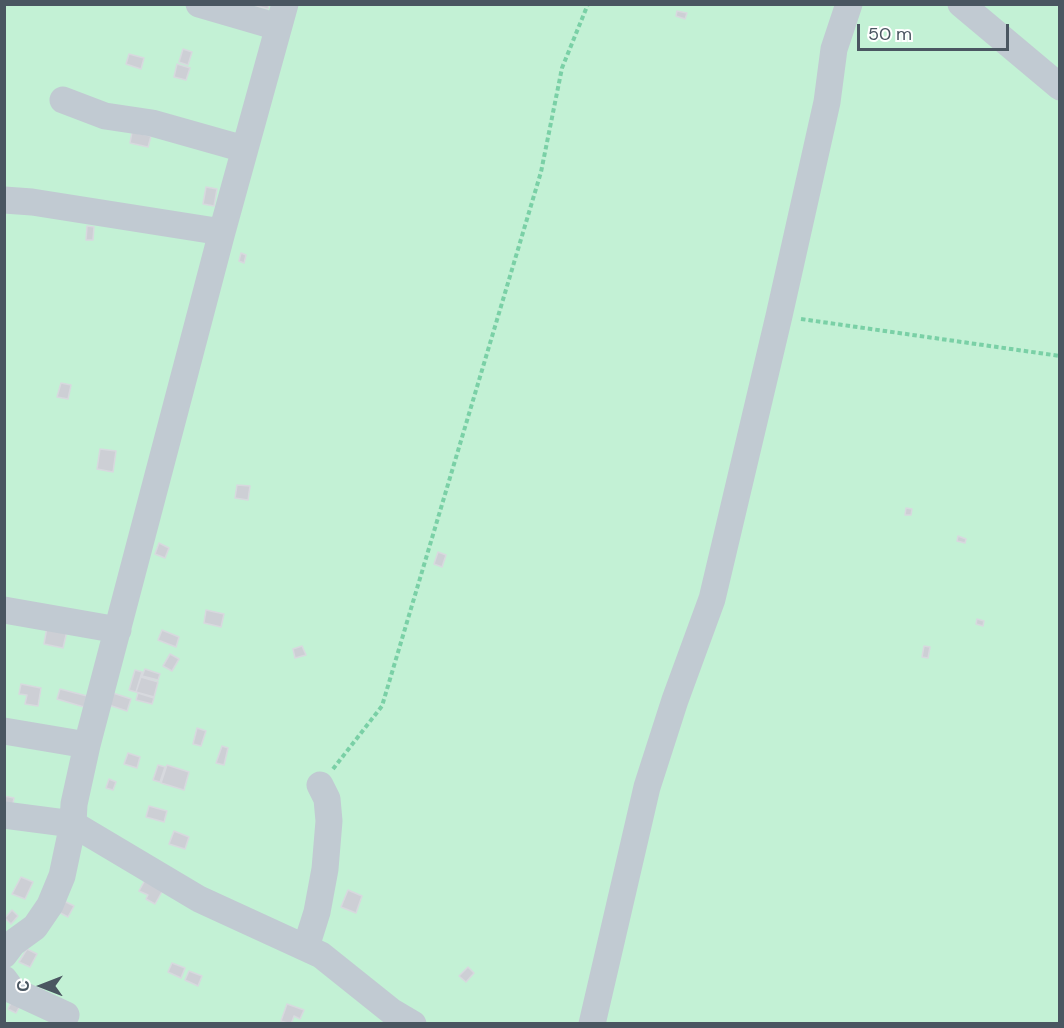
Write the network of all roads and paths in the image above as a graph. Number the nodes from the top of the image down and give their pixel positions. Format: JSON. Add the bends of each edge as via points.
{"nodes":[{"id":1,"x":199,"y":4,"type":"edge"},
{"id":2,"x":588,"y":4,"type":"edge"},
{"id":3,"x":849,"y":4,"type":"edge"},
{"id":4,"x":961,"y":4,"type":"edge"},
{"id":5,"x":282,"y":16,"type":"edge"},
{"id":6,"x":1059,"y":87,"type":"edge"},
{"id":7,"x":63,"y":100,"type":"dead end"},
{"id":8,"x":244,"y":150,"type":"junction"},
{"id":9,"x":4,"y":200,"type":"edge"},
{"id":10,"x":222,"y":232,"type":"junction"},
{"id":11,"x":779,"y":316,"type":"junction"},
{"id":12,"x":1059,"y":356,"type":"edge"},
{"id":13,"x":4,"y":609,"type":"edge"},
{"id":14,"x":118,"y":630,"type":"junction"},
{"id":15,"x":4,"y":731,"type":"edge"},
{"id":16,"x":87,"y":745,"type":"junction"},
{"id":17,"x":320,"y":784,"type":"joint"},
{"id":18,"x":4,"y":815,"type":"edge"},
{"id":19,"x":73,"y":824,"type":"junction"},
{"id":20,"x":306,"y":947,"type":"junction"},
{"id":21,"x":4,"y":956,"type":"edge"},
{"id":22,"x":4,"y":979,"type":"edge"},
{"id":23,"x":66,"y":1015,"type":"dead end"},
{"id":24,"x":413,"y":1023,"type":"edge"},
{"id":25,"x":592,"y":1023,"type":"edge"}],
"edges":[{"from":1,"to":5,"type":"lane"},
{"from":2,"to":17,"type":"path","via":[[562,68],[542,172],[382,706]]},
{"from":3,"to":11,"type":"lane","via":[[834,49],[827,102]]},
{"from":4,"to":6,"type":"lane"},
{"from":5,"to":8,"type":"lane"},
{"from":7,"to":8,"type":"lane","via":[[105,116],[152,123]]},
{"from":8,"to":10,"type":"lane"},
{"from":9,"to":10,"type":"lane"},
{"from":10,"to":14,"type":"lane"},
{"from":11,"to":12,"type":"path"},
{"from":11,"to":25,"type":"lane","via":[[712,599],[647,787]]},
{"from":13,"to":14,"type":"lane"},
{"from":14,"to":16,"type":"lane"},
{"from":15,"to":16,"type":"lane"},
{"from":16,"to":19,"type":"lane"},
{"from":17,"to":20,"type":"lane","via":[[327,799],[329,821],[325,869]]},
{"from":18,"to":19,"type":"lane"},
{"from":19,"to":20,"type":"lane","via":[[199,899]]},
{"from":19,"to":21,"type":"lane","via":[[62,876],[50,905],[35,927]]},
{"from":20,"to":24,"type":"lane"},
{"from":22,"to":23,"type":"lane","via":[[12,990]]}]}
